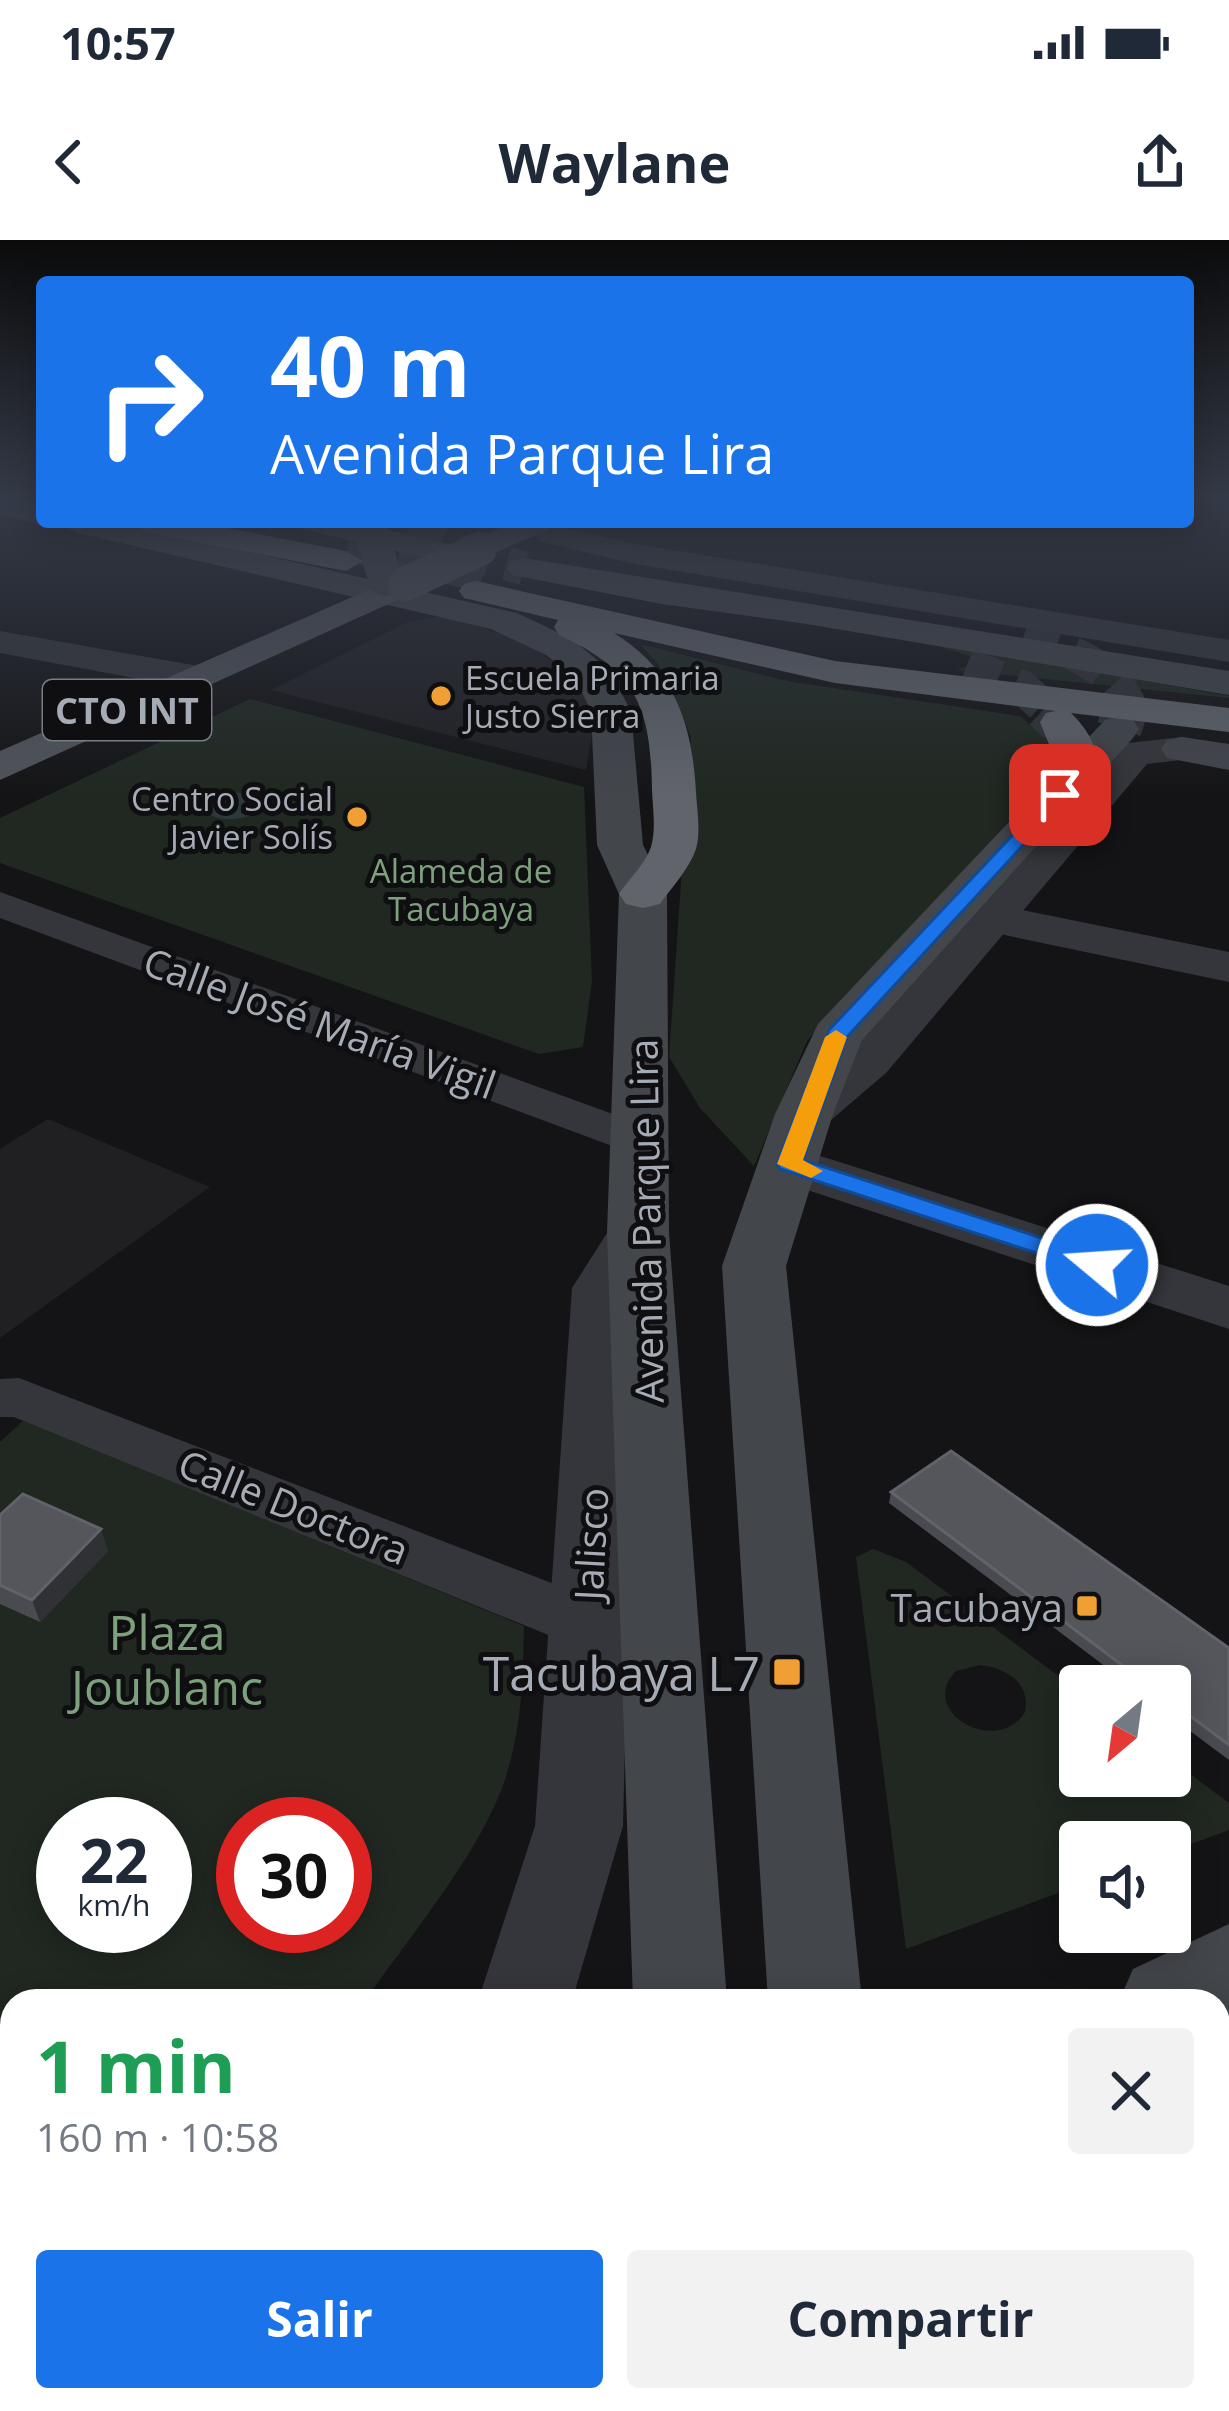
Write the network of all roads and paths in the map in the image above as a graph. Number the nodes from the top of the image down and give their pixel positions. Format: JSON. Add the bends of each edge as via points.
{"nodes":[{"id":1,"x":366,"y":597,"type":"tunnel mouth"},
{"id":2,"x":430,"y":597,"type":"tunnel mouth"},
{"id":3,"x":529,"y":597,"type":"tunnel mouth"},
{"id":4,"x":556,"y":597,"type":"tunnel mouth"},
{"id":5,"x":583,"y":597,"type":"tunnel mouth"},
{"id":6,"x":676,"y":597,"type":"edge"},
{"id":7,"x":687,"y":597,"type":"edge"},
{"id":8,"x":868,"y":597,"type":"edge"},
{"id":9,"x":0,"y":641,"type":"edge"},
{"id":10,"x":198,"y":678,"type":"junction"},
{"id":11,"x":1229,"y":688,"type":"edge"},
{"id":12,"x":1060,"y":722,"type":"tunnel mouth"},
{"id":13,"x":1119,"y":729,"type":"dead end"},
{"id":14,"x":1213,"y":752,"type":"edge"},
{"id":15,"x":0,"y":767,"type":"edge"},
{"id":16,"x":1079,"y":773,"type":"junction"},
{"id":17,"x":643,"y":893,"type":"junction"},
{"id":18,"x":0,"y":904,"type":"edge"},
{"id":19,"x":988,"y":918,"type":"junction"},
{"id":20,"x":1229,"y":967,"type":"edge"},
{"id":21,"x":796,"y":1139,"type":"junction"},
{"id":22,"x":640,"y":1141,"type":"junction"},
{"id":23,"x":638,"y":1233,"type":"junction"},
{"id":24,"x":1229,"y":1308,"type":"edge"},
{"id":25,"x":0,"y":1397,"type":"edge"},
{"id":26,"x":586,"y":1623,"type":"junction"},
{"id":27,"x":1229,"y":1967,"type":"edge"},
{"id":28,"x":529,"y":1989,"type":"edge"},
{"id":29,"x":679,"y":1989,"type":"edge"},
{"id":30,"x":819,"y":1989,"type":"edge"},
{"id":31,"x":1188,"y":1989,"type":"edge"}],
"edges":[{"from":1,"to":10,"type":"main road","number":"CTO INT"},
{"from":2,"to":17,"type":"main road","name":"Avenida Parque Lira","via":[[504,621],[590,670],[611,711],[620,845]]},
{"from":3,"to":17,"type":"highway","via":[[620,651],[659,695],[674,766],[674,848]]},
{"from":4,"to":11,"type":"highway","via":[[835,672]]},
{"from":5,"to":6,"type":"highway","via":[[954,661]]},
{"from":7,"to":11,"type":"main road"},
{"from":8,"to":11,"type":"street","via":[[1022,626]]},
{"from":9,"to":10,"type":"street"},
{"from":10,"to":15,"type":"main road","number":"CTO INT"},
{"from":12,"to":16,"type":"highway"},
{"from":13,"to":16,"type":"main road"},
{"from":14,"to":19,"type":"street","via":[[1134,753]]},
{"from":16,"to":21,"type":"main road","via":[[837,1035]]},
{"from":17,"to":22,"type":"main road","name":"Avenida Parque Lira"},
{"from":18,"to":22,"type":"street","name":"Calle José María Vigil"},
{"from":19,"to":20,"type":"street"},
{"from":19,"to":21,"type":"street"},
{"from":21,"to":24,"type":"street"},
{"from":21,"to":30,"type":"main road","via":[[754,1266]]},
{"from":22,"to":23,"type":"main road","name":"Avenida Parque Lira"},
{"from":23,"to":26,"type":"street","name":"Jalisco","via":[[604,1288]]},
{"from":23,"to":29,"type":"main road","name":"Avenida Parque Lira"},
{"from":25,"to":26,"type":"street","name":"Calle Doctora","via":[[19,1397]]},
{"from":26,"to":28,"type":"street","name":"Jalisco","via":[[579,1826]]},
{"from":27,"to":31,"type":"main road"}]}
